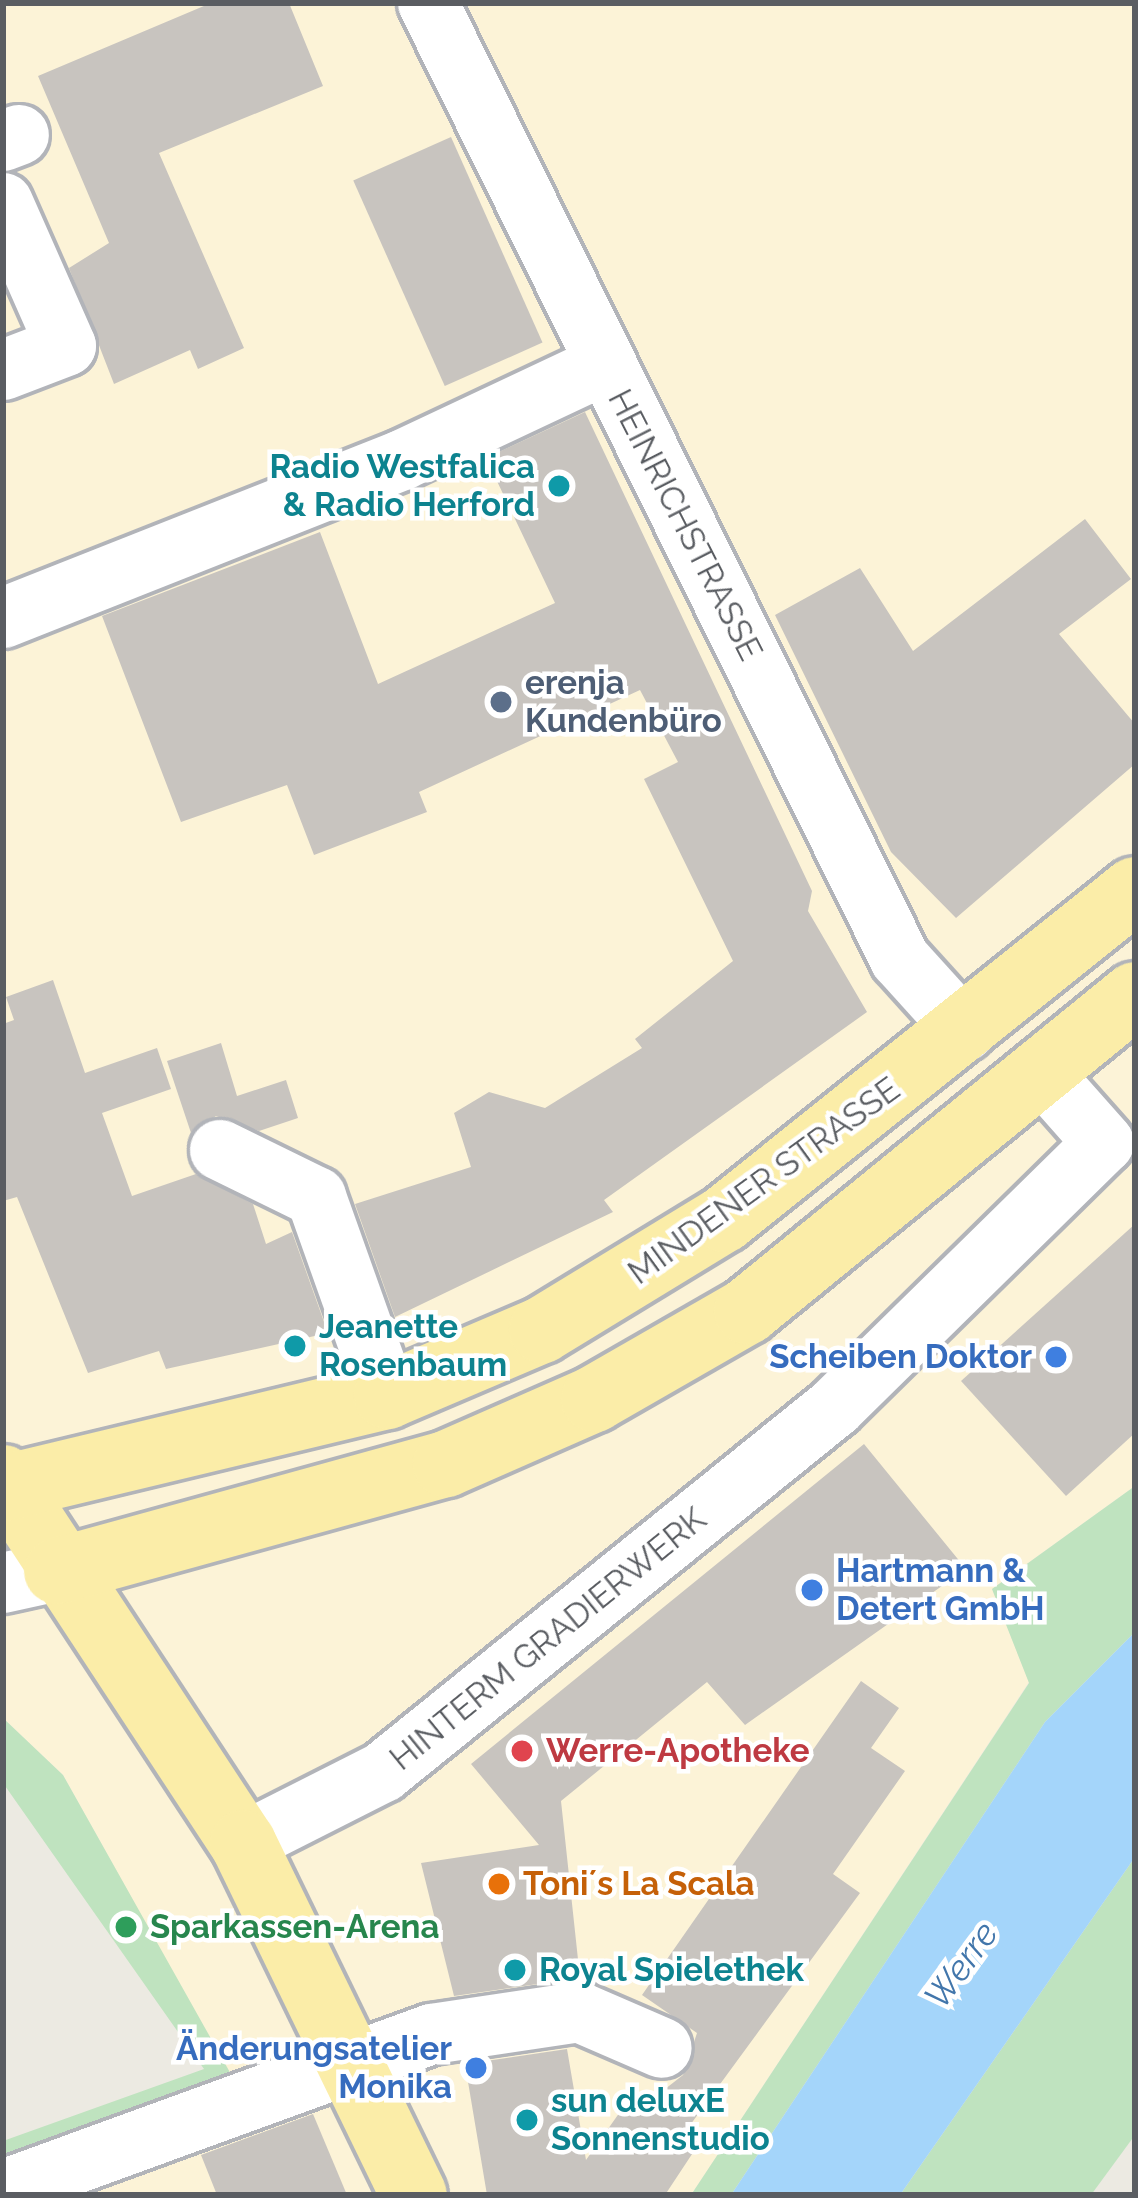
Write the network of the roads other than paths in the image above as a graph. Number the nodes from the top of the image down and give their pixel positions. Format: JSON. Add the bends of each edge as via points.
{"nodes":[{"id":1,"x":428,"y":3,"type":"edge"},
{"id":2,"x":3,"y":203,"type":"edge"},
{"id":3,"x":604,"y":365,"type":"junction"},
{"id":4,"x":3,"y":370,"type":"edge"},
{"id":5,"x":3,"y":618,"type":"edge"},
{"id":6,"x":1135,"y":890,"type":"edge"},
{"id":7,"x":1135,"y":995,"type":"edge"},
{"id":8,"x":965,"y":1031,"type":"junction"},
{"id":9,"x":1043,"y":1074,"type":"junction"},
{"id":10,"x":220,"y":1150,"type":"dead end"},
{"id":11,"x":387,"y":1396,"type":"junction"},
{"id":12,"x":5,"y":1484,"type":"edge"},
{"id":13,"x":30,"y":1577,"type":"edge"},
{"id":14,"x":243,"y":1843,"type":"junction"},
{"id":15,"x":662,"y":2048,"type":"dead end"},
{"id":16,"x":352,"y":2055,"type":"junction"},
{"id":17,"x":3,"y":2189,"type":"edge"},
{"id":18,"x":414,"y":2195,"type":"edge"}],
"edges":[{"from":1,"to":3,"type":"street","name":"HEINRICHSTRASSE"},
{"from":2,"to":4,"type":"street","via":[[66,346]]},
{"from":3,"to":5,"type":"street","via":[[402,460]]},
{"from":3,"to":8,"type":"street","name":"HEINRICHSTRASSE","via":[[900,959]]},
{"from":6,"to":8,"type":"main road","name":"MINDENER STRASSE"},
{"from":7,"to":9,"type":"main road"},
{"from":8,"to":11,"type":"main road","name":"MINDENER STRASSE","via":[[635,1278]]},
{"from":9,"to":13,"type":"main road","via":[[748,1311],[594,1399],[446,1464]]},
{"from":9,"to":14,"type":"street","name":"HINTERM GRADIERWERK","via":[[1104,1143],[835,1408],[382,1772]]},
{"from":10,"to":11,"type":"street","via":[[316,1197]]},
{"from":11,"to":12,"type":"main road","name":"MINDENER STRASSE"},
{"from":12,"to":13,"type":"main road"},
{"from":13,"to":14,"type":"main road"},
{"from":14,"to":16,"type":"main road"},
{"from":15,"to":16,"type":"street","via":[[579,2012]]},
{"from":16,"to":17,"type":"street"},
{"from":16,"to":18,"type":"main road"}]}
